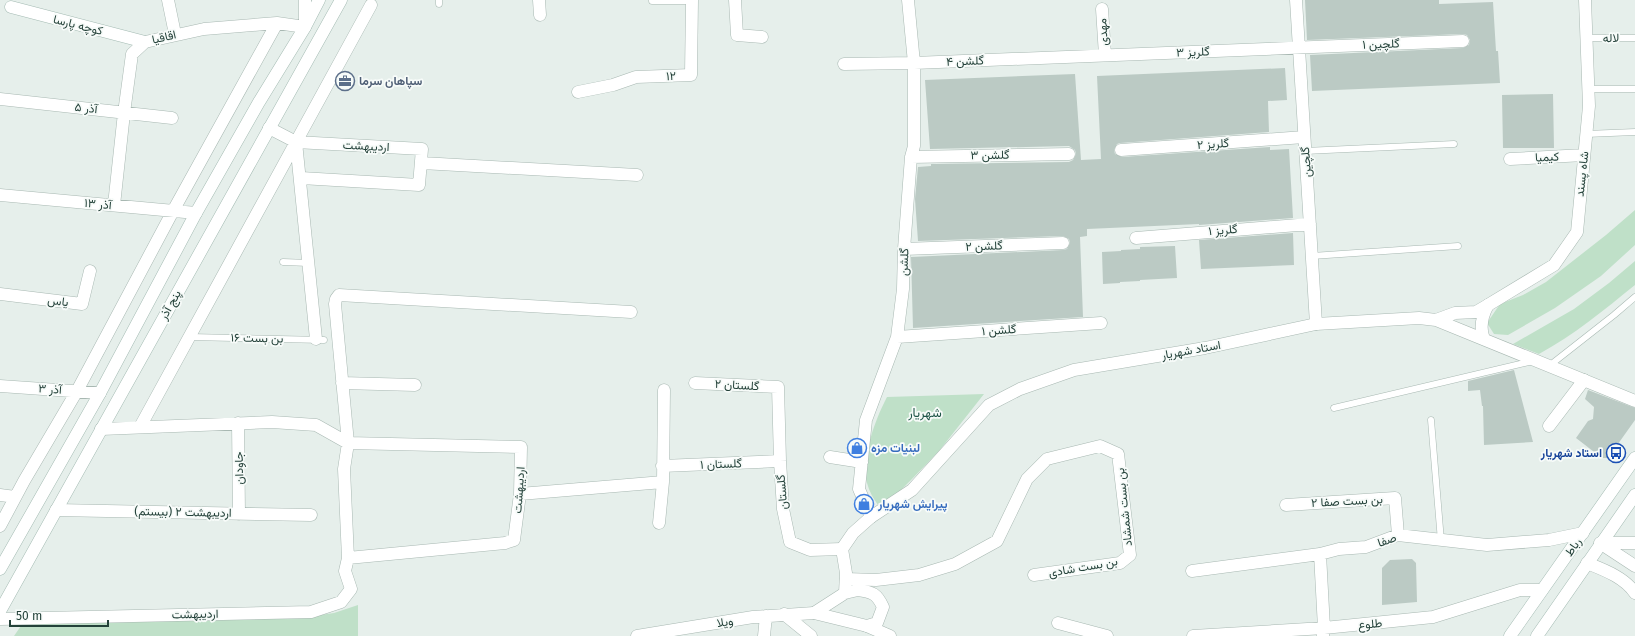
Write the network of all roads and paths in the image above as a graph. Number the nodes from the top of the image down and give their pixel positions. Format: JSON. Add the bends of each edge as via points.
{"nodes":[{"id":1,"x":168,"y":0,"type":"edge"},
{"id":2,"x":305,"y":0,"type":"edge"},
{"id":3,"x":319,"y":0,"type":"edge"},
{"id":4,"x":341,"y":0,"type":"edge"},
{"id":5,"x":539,"y":0,"type":"edge"},
{"id":6,"x":692,"y":0,"type":"edge"},
{"id":7,"x":735,"y":0,"type":"edge"},
{"id":8,"x":908,"y":0,"type":"edge"},
{"id":9,"x":1296,"y":0,"type":"edge"},
{"id":10,"x":1585,"y":0,"type":"edge"},
{"id":11,"x":652,"y":1,"type":"dead end"},
{"id":12,"x":371,"y":5,"type":"dead end"},
{"id":13,"x":11,"y":7,"type":"dead end"},
{"id":14,"x":1102,"y":10,"type":"dead end"},
{"id":15,"x":540,"y":15,"type":"dead end"},
{"id":16,"x":277,"y":23,"type":"junction"},
{"id":17,"x":305,"y":27,"type":"junction"},
{"id":18,"x":175,"y":34,"type":"junction"},
{"id":19,"x":762,"y":38,"type":"dead end"},
{"id":20,"x":1587,"y":38,"type":"junction"},
{"id":21,"x":1635,"y":38,"type":"edge"},
{"id":22,"x":144,"y":42,"type":"junction"},
{"id":23,"x":1462,"y":42,"type":"dead end"},
{"id":24,"x":1299,"y":47,"type":"junction"},
{"id":25,"x":1105,"y":55,"type":"junction"},
{"id":26,"x":1087,"y":56,"type":"joint"},
{"id":27,"x":914,"y":63,"type":"junction"},
{"id":28,"x":844,"y":64,"type":"dead end"},
{"id":29,"x":1588,"y":89,"type":"junction"},
{"id":30,"x":1635,"y":89,"type":"edge"},
{"id":31,"x":578,"y":92,"type":"dead end"},
{"id":32,"x":0,"y":99,"type":"edge"},
{"id":33,"x":259,"y":102,"type":"junction"},
{"id":34,"x":278,"y":112,"type":"junction"},
{"id":35,"x":124,"y":113,"type":"junction"},
{"id":36,"x":172,"y":118,"type":"dead end"},
{"id":37,"x":269,"y":128,"type":"junction"},
{"id":38,"x":1635,"y":132,"type":"edge"},
{"id":39,"x":1586,"y":134,"type":"junction"},
{"id":40,"x":1304,"y":138,"type":"junction"},
{"id":41,"x":237,"y":141,"type":"junction"},
{"id":42,"x":296,"y":142,"type":"junction"},
{"id":43,"x":1454,"y":144,"type":"dead end"},
{"id":44,"x":1122,"y":150,"type":"dead end"},
{"id":45,"x":1305,"y":151,"type":"junction"},
{"id":46,"x":256,"y":153,"type":"junction"},
{"id":47,"x":1069,"y":154,"type":"dead end"},
{"id":48,"x":1584,"y":155,"type":"junction"},
{"id":49,"x":911,"y":157,"type":"junction"},
{"id":50,"x":1510,"y":159,"type":"dead end"},
{"id":51,"x":422,"y":163,"type":"junction"},
{"id":52,"x":637,"y":175,"type":"dead end"},
{"id":53,"x":301,"y":178,"type":"junction"},
{"id":54,"x":0,"y":194,"type":"edge"},
{"id":55,"x":114,"y":205,"type":"junction"},
{"id":56,"x":173,"y":211,"type":"junction"},
{"id":57,"x":196,"y":212,"type":"junction"},
{"id":58,"x":1310,"y":224,"type":"junction"},
{"id":59,"x":1136,"y":238,"type":"dead end"},
{"id":60,"x":1063,"y":243,"type":"dead end"},
{"id":61,"x":1458,"y":246,"type":"dead end"},
{"id":62,"x":904,"y":249,"type":"junction"},
{"id":63,"x":1312,"y":256,"type":"junction"},
{"id":64,"x":283,"y":262,"type":"dead end"},
{"id":65,"x":309,"y":263,"type":"junction"},
{"id":66,"x":90,"y":271,"type":"dead end"},
{"id":67,"x":0,"y":294,"type":"edge"},
{"id":68,"x":1635,"y":297,"type":"edge"},
{"id":69,"x":1488,"y":305,"type":"junction"},
{"id":70,"x":631,"y":312,"type":"dead end"},
{"id":71,"x":1436,"y":320,"type":"junction"},
{"id":72,"x":1101,"y":323,"type":"dead end"},
{"id":73,"x":1316,"y":324,"type":"junction"},
{"id":74,"x":190,"y":337,"type":"junction"},
{"id":75,"x":897,"y":337,"type":"junction"},
{"id":76,"x":1484,"y":339,"type":"junction"},
{"id":77,"x":320,"y":340,"type":"joint"},
{"id":78,"x":1536,"y":360,"type":"junction"},
{"id":79,"x":1549,"y":366,"type":"junction"},
{"id":80,"x":1584,"y":380,"type":"junction"},
{"id":81,"x":342,"y":383,"type":"junction"},
{"id":82,"x":695,"y":383,"type":"dead end"},
{"id":83,"x":415,"y":385,"type":"dead end"},
{"id":84,"x":0,"y":386,"type":"edge"},
{"id":85,"x":778,"y":387,"type":"joint"},
{"id":86,"x":664,"y":390,"type":"dead end"},
{"id":87,"x":77,"y":391,"type":"junction"},
{"id":88,"x":100,"y":393,"type":"junction"},
{"id":89,"x":1635,"y":401,"type":"edge"},
{"id":90,"x":1334,"y":408,"type":"dead end"},
{"id":91,"x":1431,"y":420,"type":"dead end"},
{"id":92,"x":238,"y":423,"type":"junction"},
{"id":93,"x":1549,"y":426,"type":"dead end"},
{"id":94,"x":140,"y":427,"type":"junction"},
{"id":95,"x":101,"y":429,"type":"junction"},
{"id":96,"x":348,"y":443,"type":"junction"},
{"id":97,"x":830,"y":457,"type":"dead end"},
{"id":98,"x":1635,"y":458,"type":"edge"},
{"id":99,"x":780,"y":461,"type":"junction"},
{"id":100,"x":862,"y":462,"type":"junction"},
{"id":101,"x":662,"y":466,"type":"junction"},
{"id":102,"x":663,"y":482,"type":"junction"},
{"id":103,"x":520,"y":494,"type":"junction"},
{"id":104,"x":0,"y":495,"type":"edge"},
{"id":105,"x":1635,"y":495,"type":"edge"},
{"id":106,"x":15,"y":497,"type":"junction"},
{"id":107,"x":1286,"y":505,"type":"dead end"},
{"id":108,"x":56,"y":510,"type":"junction"},
{"id":109,"x":239,"y":514,"type":"junction"},
{"id":110,"x":311,"y":515,"type":"dead end"},
{"id":111,"x":871,"y":517,"type":"junction"},
{"id":112,"x":659,"y":523,"type":"dead end"},
{"id":113,"x":0,"y":526,"type":"edge"},
{"id":114,"x":1583,"y":533,"type":"junction"},
{"id":115,"x":1398,"y":535,"type":"junction"},
{"id":116,"x":1441,"y":541,"type":"junction"},
{"id":117,"x":1600,"y":543,"type":"junction"},
{"id":118,"x":1635,"y":543,"type":"edge"},
{"id":119,"x":842,"y":549,"type":"junction"},
{"id":120,"x":1320,"y":554,"type":"junction"},
{"id":121,"x":1130,"y":555,"type":"joint"},
{"id":122,"x":348,"y":558,"type":"junction"},
{"id":123,"x":1587,"y":562,"type":"junction"},
{"id":124,"x":1635,"y":566,"type":"edge"},
{"id":125,"x":0,"y":569,"type":"edge"},
{"id":126,"x":1192,"y":571,"type":"dead end"},
{"id":127,"x":1034,"y":575,"type":"dead end"},
{"id":128,"x":846,"y":579,"type":"junction"},
{"id":129,"x":1542,"y":590,"type":"junction"},
{"id":130,"x":845,"y":592,"type":"junction"},
{"id":131,"x":1635,"y":593,"type":"edge"},
{"id":132,"x":0,"y":611,"type":"edge"},
{"id":133,"x":814,"y":613,"type":"junction"},
{"id":134,"x":784,"y":614,"type":"junction"},
{"id":135,"x":766,"y":616,"type":"junction"},
{"id":136,"x":0,"y":619,"type":"edge"},
{"id":137,"x":1058,"y":622,"type":"dead end"},
{"id":138,"x":867,"y":626,"type":"junction"},
{"id":139,"x":1324,"y":632,"type":"edge"},
{"id":140,"x":637,"y":636,"type":"edge"},
{"id":141,"x":764,"y":636,"type":"edge"},
{"id":142,"x":811,"y":636,"type":"edge"},
{"id":143,"x":890,"y":636,"type":"edge"},
{"id":144,"x":1106,"y":636,"type":"edge"},
{"id":145,"x":1193,"y":636,"type":"edge"},
{"id":146,"x":1510,"y":636,"type":"edge"},
{"id":147,"x":1538,"y":636,"type":"edge"}],
"edges":[{"from":1,"to":18,"type":"street"},
{"from":2,"to":17,"type":"street"},
{"from":3,"to":17,"type":"street","name":"پنج آذر"},
{"from":4,"to":34,"type":"street","name":"پنج آذر"},
{"from":5,"to":15,"type":"street"},
{"from":6,"to":11,"type":"lane"},
{"from":6,"to":31,"type":"street","name":"۱۲","via":[[691,75],[636,77]]},
{"from":7,"to":19,"type":"street","via":[[737,35]]},
{"from":8,"to":27,"type":"street","name":"گلشن"},
{"from":9,"to":24,"type":"street","name":"گلچین"},
{"from":10,"to":20,"type":"street","name":"شاه پسند"},
{"from":12,"to":42,"type":"street"},
{"from":13,"to":22,"type":"street","name":"کوچه پارسا"},
{"from":14,"to":25,"type":"street","name":"مهدی"},
{"from":16,"to":17,"type":"street","name":"اقاقیا"},
{"from":16,"to":18,"type":"street","name":"اقاقیا"},
{"from":16,"to":56,"type":"street"},
{"from":17,"to":33,"type":"street","name":"پنج آذر"},
{"from":18,"to":22,"type":"street","name":"اقاقیا"},
{"from":20,"to":21,"type":"lane","name":"لاله"},
{"from":20,"to":29,"type":"street","name":"شاه پسند"},
{"from":22,"to":35,"type":"street","name":"اقاقیا","via":[[132,54]]},
{"from":23,"to":24,"type":"street","name":"گلچین ۱"},
{"from":24,"to":25,"type":"street","name":"گلریز ۳"},
{"from":24,"to":40,"type":"street","name":"گلچین"},
{"from":25,"to":26,"type":"street","name":"گلریز ۳"},
{"from":26,"to":27,"type":"street","name":"گلشن ۴"},
{"from":27,"to":28,"type":"street","name":"گلشن ۴"},
{"from":27,"to":49,"type":"street","name":"گلشن","via":[[914,146]]},
{"from":29,"to":30,"type":"lane"},
{"from":29,"to":39,"type":"street","name":"شاه پسند"},
{"from":32,"to":35,"type":"street","name":"آذر ۵"},
{"from":33,"to":34,"type":"street"},
{"from":33,"to":41,"type":"street","name":"پنج آذر"},
{"from":34,"to":37,"type":"street","name":"پنج آذر"},
{"from":35,"to":36,"type":"street","name":"آذر ۵"},
{"from":35,"to":55,"type":"street","name":"اقاقیا"},
{"from":37,"to":42,"type":"street"},
{"from":37,"to":46,"type":"street","name":"پنج آذر"},
{"from":38,"to":39,"type":"lane"},
{"from":39,"to":48,"type":"street","name":"شاه پسند"},
{"from":40,"to":44,"type":"street","name":"گلریز ۲"},
{"from":40,"to":45,"type":"street","name":"گلچین"},
{"from":41,"to":46,"type":"street"},
{"from":41,"to":57,"type":"street","name":"پنج آذر"},
{"from":42,"to":51,"type":"street","name":"اردیبهشت","via":[[422,149]]},
{"from":42,"to":53,"type":"street"},
{"from":42,"to":74,"type":"street"},
{"from":43,"to":45,"type":"lane"},
{"from":45,"to":58,"type":"street","name":"گلچین"},
{"from":46,"to":95,"type":"street","name":"پنج آذر"},
{"from":47,"to":49,"type":"street","name":"گلشن ۳"},
{"from":48,"to":50,"type":"street","name":"کیمیا"},
{"from":48,"to":69,"type":"street","name":"شاه پسند","via":[[1577,232],[1554,265]]},
{"from":49,"to":62,"type":"street","name":"گلشن"},
{"from":51,"to":52,"type":"street"},
{"from":51,"to":53,"type":"street","via":[[419,185]]},
{"from":53,"to":65,"type":"street"},
{"from":54,"to":55,"type":"street","name":"۱۳ آذر"},
{"from":55,"to":56,"type":"street","name":"۱۳ آذر"},
{"from":56,"to":57,"type":"street","name":"۱۳ آذر"},
{"from":56,"to":87,"type":"street"},
{"from":57,"to":88,"type":"street","name":"پنج آذر"},
{"from":58,"to":59,"type":"street","name":"گلریز ۱"},
{"from":58,"to":63,"type":"street","name":"گلچین"},
{"from":60,"to":62,"type":"street","name":"گلشن ۲"},
{"from":61,"to":63,"type":"lane"},
{"from":62,"to":75,"type":"street","name":"گلشن","via":[[903,289]]},
{"from":63,"to":73,"type":"street","name":"گلچین"},
{"from":64,"to":65,"type":"lane"},
{"from":65,"to":77,"type":"street"},
{"from":66,"to":67,"type":"street","name":"یاس","via":[[82,304]]},
{"from":68,"to":79,"type":"lane"},
{"from":69,"to":71,"type":"street","name":"شاه پسند","via":[[1476,312],[1455,313]]},
{"from":69,"to":76,"type":"street","via":[[1480,331]]},
{"from":70,"to":81,"type":"street","via":[[338,295],[335,304]]},
{"from":71,"to":73,"type":"street","name":"استاد شهریار","via":[[1419,318]]},
{"from":71,"to":76,"type":"street","name":"استاد شهریار"},
{"from":72,"to":75,"type":"street","name":"گلشن ۱"},
{"from":73,"to":111,"type":"street","name":"استاد شهریار","via":[[1205,348],[1074,370],[1020,389],[989,405],[912,490]]},
{"from":74,"to":77,"type":"lane","name":"بن بست ۱۶"},
{"from":74,"to":94,"type":"street"},
{"from":75,"to":100,"type":"street","name":"گلشن","via":[[866,420]]},
{"from":76,"to":78,"type":"street","name":"استاد شهریار"},
{"from":78,"to":79,"type":"street","name":"استاد شهریار"},
{"from":78,"to":90,"type":"lane"},
{"from":79,"to":80,"type":"street","name":"استاد شهریار"},
{"from":80,"to":89,"type":"street","name":"استاد شهریار"},
{"from":80,"to":93,"type":"street"},
{"from":81,"to":83,"type":"street"},
{"from":81,"to":96,"type":"street"},
{"from":82,"to":85,"type":"street","name":"گلستان ۲"},
{"from":84,"to":87,"type":"street","name":"آذر ۳"},
{"from":85,"to":99,"type":"street","name":"گلستان"},
{"from":86,"to":101,"type":"street"},
{"from":87,"to":88,"type":"street","name":"آذر ۳"},
{"from":87,"to":106,"type":"street"},
{"from":88,"to":125,"type":"street","name":"پنج آذر"},
{"from":91,"to":116,"type":"lane"},
{"from":92,"to":94,"type":"street","name":"اردیبهشت"},
{"from":92,"to":96,"type":"street","name":"اردیبهشت","via":[[316,425]]},
{"from":92,"to":109,"type":"street","name":"جاودان"},
{"from":94,"to":95,"type":"street","name":"اردیبهشت"},
{"from":95,"to":108,"type":"street","name":"پنج آذر"},
{"from":96,"to":103,"type":"street","name":"اردیبهشت","via":[[521,447]]},
{"from":96,"to":122,"type":"street","name":"اردیبهشت","via":[[344,469]]},
{"from":97,"to":100,"type":"street"},
{"from":98,"to":114,"type":"street","name":"رباط"},
{"from":99,"to":101,"type":"street","name":"گلستان ۱"},
{"from":99,"to":119,"type":"street","name":"گلستان","via":[[783,509],[790,542],[810,550]]},
{"from":100,"to":111,"type":"street","name":"گلشن","via":[[859,489]]},
{"from":101,"to":102,"type":"street"},
{"from":102,"to":103,"type":"street"},
{"from":102,"to":112,"type":"street"},
{"from":103,"to":122,"type":"street","name":"اردیبهشت","via":[[514,540]]},
{"from":104,"to":106,"type":"street"},
{"from":105,"to":117,"type":"street","name":"رباط"},
{"from":106,"to":113,"type":"street"},
{"from":107,"to":115,"type":"street","name":"بن بست صفا ۲","via":[[1395,498]]},
{"from":108,"to":109,"type":"street","name":"اردیبهشت ۲ (بیستم)"},
{"from":108,"to":132,"type":"street","name":"پنج آذر"},
{"from":109,"to":110,"type":"street","name":"اردیبهشت ۲ (بیستم)"},
{"from":111,"to":119,"type":"street","name":"استاد شهریار","via":[[853,533]]},
{"from":114,"to":116,"type":"street","name":"صفا","via":[[1549,540],[1487,545]]},
{"from":114,"to":129,"type":"street","name":"رباط"},
{"from":115,"to":116,"type":"street","name":"صفا"},
{"from":115,"to":120,"type":"street","name":"صفا","via":[[1366,547],[1339,549]]},
{"from":117,"to":118,"type":"street"},
{"from":117,"to":123,"type":"street","name":"رباط"},
{"from":117,"to":124,"type":"street"},
{"from":119,"to":128,"type":"street"},
{"from":120,"to":126,"type":"street","name":"صفا"},
{"from":120,"to":139,"type":"street"},
{"from":121,"to":127,"type":"street","name":"بن بست شادی","via":[[1120,563]]},
{"from":121,"to":128,"type":"street","name":"بن بست شمشاد","via":[[1118,454],[1100,446],[1047,459],[1027,479],[997,541],[981,551],[955,564],[919,575],[876,580]]},
{"from":122,"to":136,"type":"street","name":"اردیبهشت","via":[[345,571],[351,589],[341,602],[311,612]]},
{"from":123,"to":131,"type":"street","via":[[1611,573],[1630,586]]},
{"from":123,"to":147,"type":"street","name":"رباط"},
{"from":128,"to":130,"type":"street"},
{"from":129,"to":139,"type":"street","name":"طلوع","via":[[1520,590],[1433,618]]},
{"from":129,"to":146,"type":"street","name":"رباط"},
{"from":130,"to":133,"type":"street"},
{"from":130,"to":138,"type":"street","via":[[870,591],[879,598],[884,607],[880,617],[876,623]]},
{"from":133,"to":134,"type":"street","name":"ویلا"},
{"from":133,"to":138,"type":"street","name":"ویلا"},
{"from":134,"to":135,"type":"street","name":"ویلا"},
{"from":134,"to":142,"type":"street"},
{"from":135,"to":140,"type":"street","name":"ویلا"},
{"from":135,"to":141,"type":"street"},
{"from":137,"to":144,"type":"street"},
{"from":138,"to":143,"type":"street"},
{"from":139,"to":145,"type":"street","name":"طلوع"}]}
